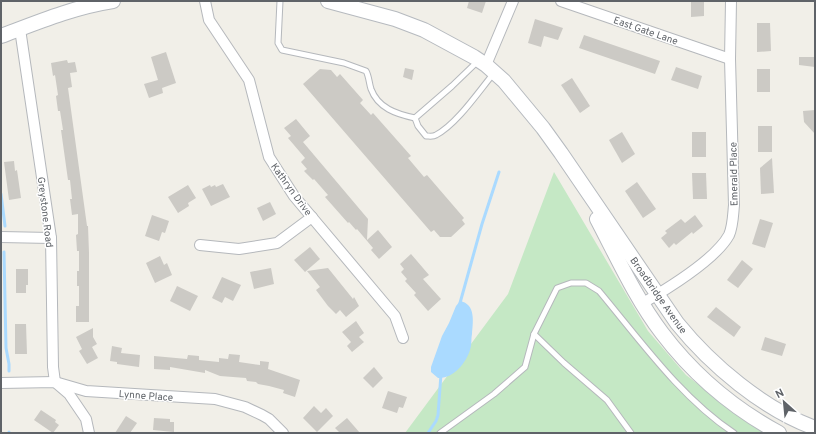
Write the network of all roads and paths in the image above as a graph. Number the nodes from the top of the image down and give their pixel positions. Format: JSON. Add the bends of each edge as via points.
{"nodes":[{"id":1,"x":113,"y":1,"type":"edge"},
{"id":2,"x":205,"y":1,"type":"edge"},
{"id":3,"x":280,"y":1,"type":"edge"},
{"id":4,"x":328,"y":1,"type":"edge"},
{"id":5,"x":513,"y":1,"type":"edge"},
{"id":6,"x":561,"y":1,"type":"edge"},
{"id":7,"x":731,"y":1,"type":"edge"},
{"id":8,"x":20,"y":29,"type":"junction"},
{"id":9,"x":1,"y":36,"type":"edge"},
{"id":10,"x":730,"y":59,"type":"junction"},
{"id":11,"x":486,"y":66,"type":"junction"},
{"id":12,"x":415,"y":118,"type":"junction"},
{"id":13,"x":568,"y":164,"type":"junction"},
{"id":14,"x":312,"y":217,"type":"junction"},
{"id":15,"x":1,"y":237,"type":"edge"},
{"id":16,"x":51,"y":238,"type":"junction"},
{"id":17,"x":200,"y":245,"type":"dead end"},
{"id":18,"x":658,"y":294,"type":"junction"},
{"id":19,"x":643,"y":303,"type":"junction"},
{"id":20,"x":534,"y":334,"type":"junction"},
{"id":21,"x":403,"y":338,"type":"dead end"},
{"id":22,"x":55,"y":382,"type":"junction"},
{"id":23,"x":1,"y":383,"type":"edge"},
{"id":24,"x":815,"y":428,"type":"edge"},
{"id":25,"x":89,"y":433,"type":"edge"},
{"id":26,"x":283,"y":433,"type":"edge"},
{"id":27,"x":440,"y":433,"type":"edge"},
{"id":28,"x":631,"y":433,"type":"edge"},
{"id":29,"x":734,"y":433,"type":"edge"},
{"id":30,"x":778,"y":433,"type":"edge"}],
"edges":[{"from":1,"to":8,"type":"main road","via":[[93,4]]},
{"from":2,"to":14,"type":"street","name":"Kathryn Drive","via":[[209,20],[249,80],[269,157],[294,196]]},
{"from":3,"to":12,"type":"lane","via":[[278,42],[282,50],[344,63],[366,71],[374,96],[379,102],[399,115]]},
{"from":4,"to":11,"type":"main road","name":"Broadbridge Avenue","via":[[395,19],[438,37]]},
{"from":5,"to":11,"type":"street"},
{"from":6,"to":10,"type":"street","name":"East Gate Lane"},
{"from":7,"to":10,"type":"street","name":"Emerald Place"},
{"from":8,"to":9,"type":"main road"},
{"from":8,"to":16,"type":"street","name":"Greystone Road"},
{"from":10,"to":18,"type":"street","name":"Emerald Place","via":[[734,205],[732,226],[718,250]]},
{"from":11,"to":12,"type":"lane","via":[[452,86]]},
{"from":11,"to":12,"type":"lane","via":[[467,107],[434,136],[426,136]]},
{"from":11,"to":13,"type":"main road","name":"Broadbridge Avenue","via":[[504,81],[526,106]]},
{"from":13,"to":18,"type":"main road","name":"Broadbridge Avenue"},
{"from":13,"to":19,"type":"main road","name":"Broadbridge Avenue"},
{"from":14,"to":17,"type":"street","via":[[277,243],[240,249]]},
{"from":14,"to":21,"type":"street","name":"Kathryn Drive","via":[[395,316]]},
{"from":15,"to":16,"type":"street"},
{"from":16,"to":22,"type":"street","name":"Greystone Road"},
{"from":18,"to":19,"type":"street","name":"Emerald Place"},
{"from":18,"to":24,"type":"main road","name":"Broadbridge Avenue","via":[[690,339],[718,367],[755,396]]},
{"from":19,"to":30,"type":"main road","name":"Broadbridge Avenue","via":[[661,332],[697,372],[740,409]]},
{"from":20,"to":27,"type":"lane","via":[[525,367],[494,394]]},
{"from":20,"to":28,"type":"lane","via":[[607,400]]},
{"from":20,"to":29,"type":"lane","via":[[557,288],[570,283],[586,283],[599,291],[679,387],[720,424]]},
{"from":22,"to":23,"type":"street","name":"Lynne Place"},
{"from":22,"to":25,"type":"street","via":[[69,394],[86,419]]},
{"from":22,"to":26,"type":"street","name":"Lynne Place","via":[[86,391],[215,399],[245,407],[262,415]]}]}
